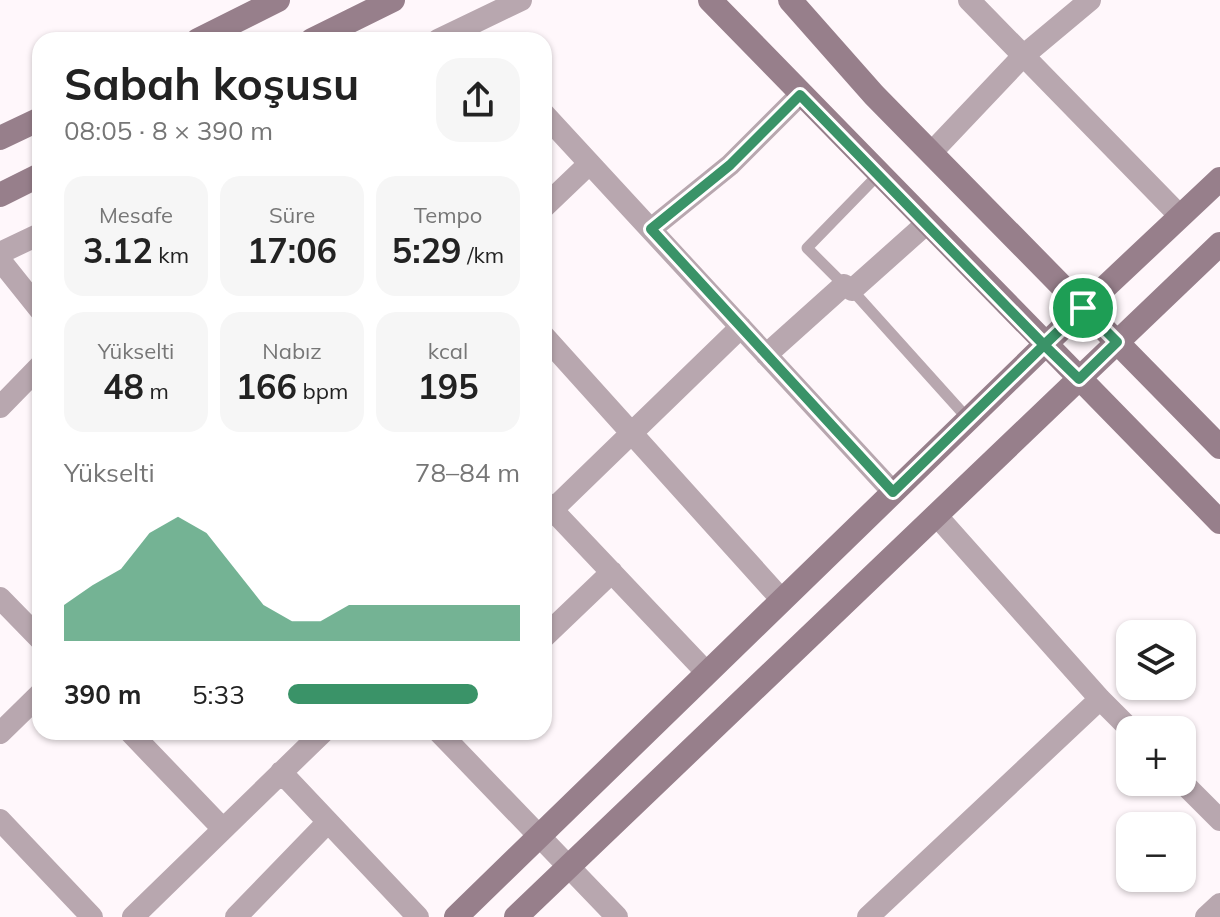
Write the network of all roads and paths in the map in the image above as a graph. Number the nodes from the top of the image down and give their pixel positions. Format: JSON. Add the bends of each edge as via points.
{"nodes":[{"id":1,"x":278,"y":0,"type":"edge"},
{"id":2,"x":393,"y":0,"type":"edge"},
{"id":3,"x":521,"y":0,"type":"edge"},
{"id":4,"x":710,"y":0,"type":"edge"},
{"id":5,"x":790,"y":0,"type":"edge"},
{"id":6,"x":969,"y":0,"type":"edge"},
{"id":7,"x":1090,"y":0,"type":"edge"},
{"id":8,"x":214,"y":32,"type":"edge"},
{"id":9,"x":328,"y":32,"type":"edge"},
{"id":10,"x":474,"y":32,"type":"edge"},
{"id":11,"x":1023,"y":56,"type":"junction"},
{"id":12,"x":800,"y":95,"type":"junction"},
{"id":13,"x":32,"y":123,"type":"edge"},
{"id":14,"x":552,"y":123,"type":"edge"},
{"id":15,"x":0,"y":138,"type":"edge"},
{"id":16,"x":932,"y":152,"type":"junction"},
{"id":17,"x":589,"y":164,"type":"junction"},
{"id":18,"x":878,"y":175,"type":"junction"},
{"id":19,"x":32,"y":179,"type":"edge"},
{"id":20,"x":1220,"y":179,"type":"edge"},
{"id":21,"x":0,"y":195,"type":"edge"},
{"id":22,"x":552,"y":199,"type":"edge"},
{"id":23,"x":1180,"y":216,"type":"junction"},
{"id":24,"x":926,"y":224,"type":"junction"},
{"id":25,"x":651,"y":229,"type":"junction"},
{"id":26,"x":32,"y":238,"type":"edge"},
{"id":27,"x":1220,"y":244,"type":"edge"},
{"id":28,"x":0,"y":253,"type":"edge"},
{"id":29,"x":0,"y":260,"type":"edge"},
{"id":30,"x":848,"y":287,"type":"junction"},
{"id":31,"x":32,"y":300,"type":"edge"},
{"id":32,"x":1083,"y":308,"type":"junction"},
{"id":33,"x":741,"y":327,"type":"junction"},
{"id":34,"x":1117,"y":342,"type":"junction"},
{"id":35,"x":552,"y":345,"type":"edge"},
{"id":36,"x":1044,"y":345,"type":"junction"},
{"id":37,"x":766,"y":355,"type":"junction"},
{"id":38,"x":32,"y":374,"type":"edge"},
{"id":39,"x":1079,"y":379,"type":"junction"},
{"id":40,"x":0,"y":407,"type":"edge"},
{"id":41,"x":969,"y":420,"type":"junction"},
{"id":42,"x":632,"y":432,"type":"junction"},
{"id":43,"x":1220,"y":447,"type":"edge"},
{"id":44,"x":893,"y":492,"type":"junction"},
{"id":45,"x":552,"y":504,"type":"edge"},
{"id":46,"x":552,"y":514,"type":"edge"},
{"id":47,"x":936,"y":515,"type":"junction"},
{"id":48,"x":1220,"y":522,"type":"edge"},
{"id":49,"x":612,"y":572,"type":"junction"},
{"id":50,"x":0,"y":598,"type":"edge"},
{"id":51,"x":782,"y":600,"type":"junction"},
{"id":52,"x":552,"y":629,"type":"edge"},
{"id":53,"x":32,"y":631,"type":"edge"},
{"id":54,"x":707,"y":673,"type":"junction"},
{"id":55,"x":1100,"y":699,"type":"junction"},
{"id":56,"x":32,"y":702,"type":"edge"},
{"id":57,"x":1117,"y":716,"type":"edge"},
{"id":58,"x":0,"y":733,"type":"edge"},
{"id":59,"x":138,"y":740,"type":"edge"},
{"id":60,"x":315,"y":740,"type":"edge"},
{"id":61,"x":449,"y":740,"type":"edge"},
{"id":62,"x":281,"y":772,"type":"junction"},
{"id":63,"x":1196,"y":796,"type":"edge"},
{"id":64,"x":0,"y":820,"type":"edge"},
{"id":65,"x":1220,"y":820,"type":"edge"},
{"id":66,"x":328,"y":822,"type":"junction"},
{"id":67,"x":223,"y":829,"type":"junction"},
{"id":68,"x":539,"y":837,"type":"junction"},
{"id":69,"x":569,"y":867,"type":"junction"},
{"id":70,"x":1220,"y":904,"type":"edge"},
{"id":71,"x":92,"y":917,"type":"edge"},
{"id":72,"x":133,"y":917,"type":"edge"},
{"id":73,"x":236,"y":917,"type":"edge"},
{"id":74,"x":418,"y":917,"type":"edge"},
{"id":75,"x":456,"y":917,"type":"edge"},
{"id":76,"x":516,"y":917,"type":"edge"},
{"id":77,"x":617,"y":917,"type":"edge"},
{"id":78,"x":868,"y":917,"type":"edge"},
{"id":79,"x":1206,"y":917,"type":"edge"}],
"edges":[{"from":1,"to":8,"type":"street"},
{"from":2,"to":9,"type":"street"},
{"from":3,"to":10,"type":"street"},
{"from":4,"to":12,"type":"street"},
{"from":5,"to":16,"type":"street"},
{"from":6,"to":11,"type":"street"},
{"from":7,"to":11,"type":"street"},
{"from":11,"to":16,"type":"street"},
{"from":11,"to":23,"type":"street"},
{"from":12,"to":18,"type":"street"},
{"from":12,"to":25,"type":"street","via":[[730,165]]},
{"from":13,"to":15,"type":"street"},
{"from":14,"to":17,"type":"street"},
{"from":16,"to":32,"type":"street"},
{"from":17,"to":22,"type":"street"},
{"from":17,"to":25,"type":"street"},
{"from":18,"to":24,"type":"street"},
{"from":18,"to":30,"type":"lane","via":[[807,248]]},
{"from":19,"to":21,"type":"street"},
{"from":20,"to":23,"type":"street"},
{"from":23,"to":32,"type":"street"},
{"from":24,"to":30,"type":"street"},
{"from":24,"to":36,"type":"street"},
{"from":25,"to":33,"type":"street"},
{"from":26,"to":28,"type":"street"},
{"from":27,"to":34,"type":"street"},
{"from":29,"to":31,"type":"street"},
{"from":30,"to":37,"type":"street"},
{"from":30,"to":41,"type":"lane"},
{"from":32,"to":34,"type":"street"},
{"from":32,"to":36,"type":"street"},
{"from":33,"to":37,"type":"street"},
{"from":33,"to":42,"type":"street"},
{"from":34,"to":39,"type":"street"},
{"from":34,"to":43,"type":"street"},
{"from":35,"to":42,"type":"street"},
{"from":36,"to":39,"type":"street"},
{"from":36,"to":41,"type":"street"},
{"from":37,"to":44,"type":"street"},
{"from":38,"to":40,"type":"street"},
{"from":39,"to":47,"type":"street"},
{"from":39,"to":48,"type":"street"},
{"from":41,"to":44,"type":"street"},
{"from":42,"to":45,"type":"street"},
{"from":42,"to":51,"type":"street"},
{"from":44,"to":51,"type":"street"},
{"from":46,"to":49,"type":"street"},
{"from":47,"to":55,"type":"street"},
{"from":47,"to":69,"type":"street"},
{"from":49,"to":52,"type":"street"},
{"from":49,"to":54,"type":"street"},
{"from":50,"to":53,"type":"street"},
{"from":51,"to":54,"type":"street"},
{"from":54,"to":68,"type":"street"},
{"from":55,"to":57,"type":"street"},
{"from":55,"to":78,"type":"street"},
{"from":56,"to":58,"type":"street"},
{"from":59,"to":67,"type":"street"},
{"from":60,"to":62,"type":"street"},
{"from":61,"to":68,"type":"street"},
{"from":62,"to":66,"type":"street"},
{"from":62,"to":67,"type":"street"},
{"from":63,"to":65,"type":"street"},
{"from":64,"to":71,"type":"street"},
{"from":66,"to":73,"type":"street"},
{"from":66,"to":74,"type":"street"},
{"from":67,"to":72,"type":"street"},
{"from":68,"to":69,"type":"street"},
{"from":68,"to":75,"type":"street"},
{"from":69,"to":76,"type":"street"},
{"from":69,"to":77,"type":"street"},
{"from":70,"to":79,"type":"street"}]}
